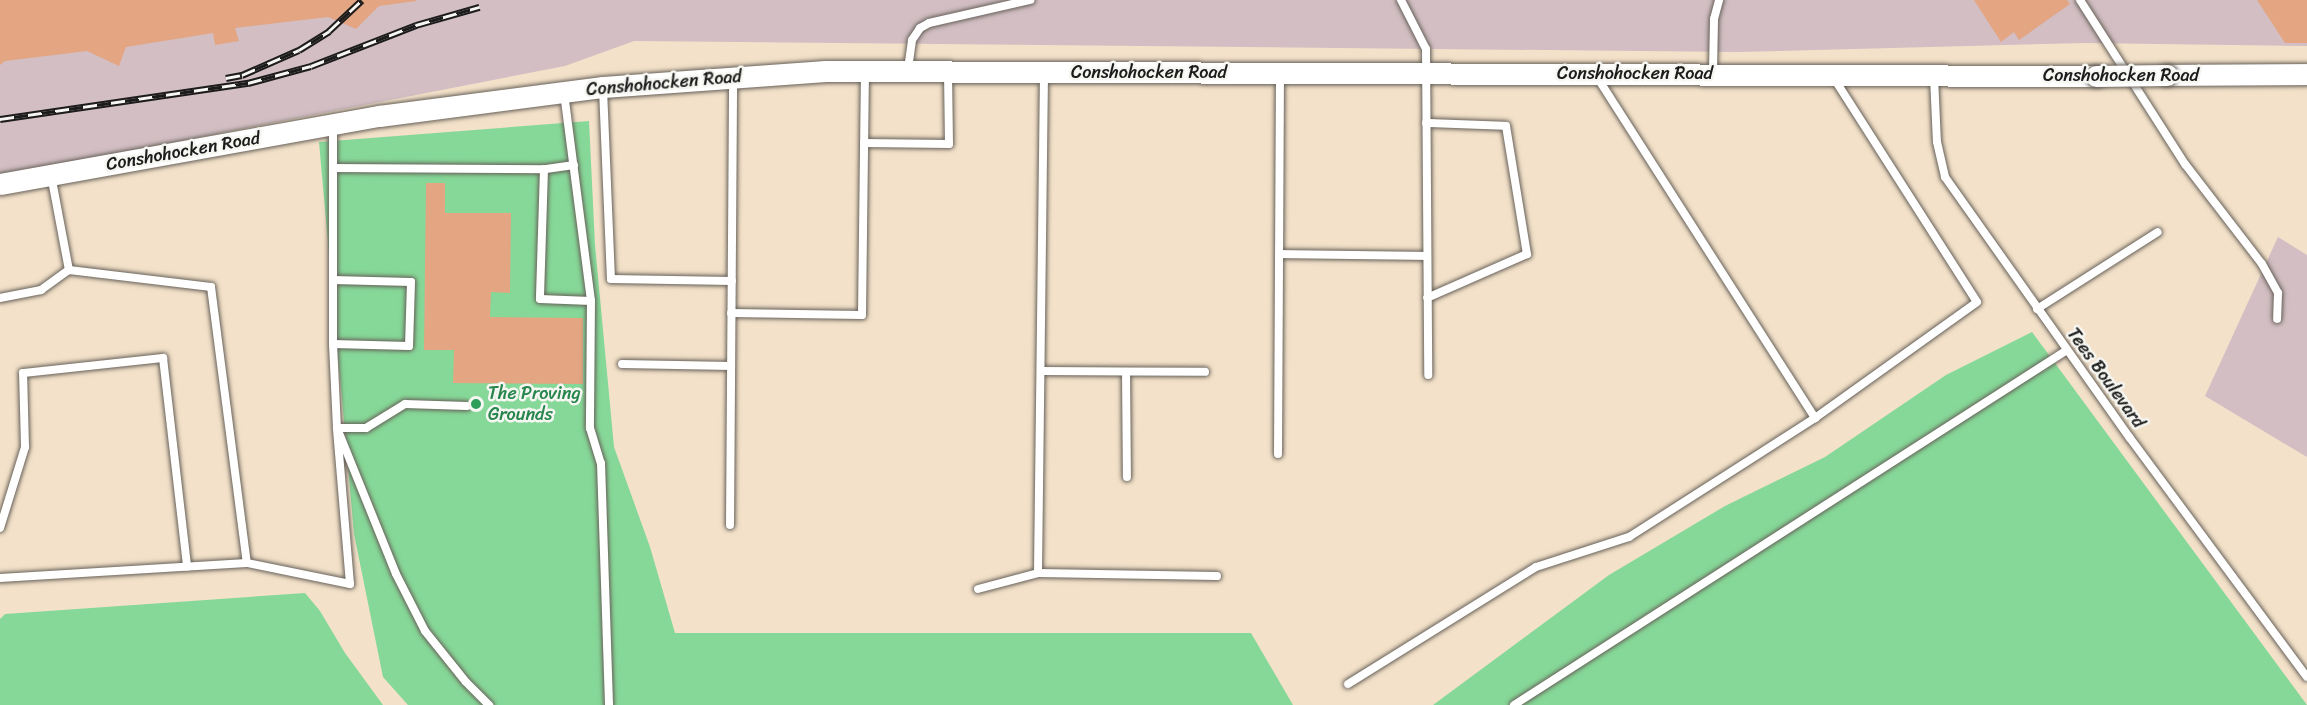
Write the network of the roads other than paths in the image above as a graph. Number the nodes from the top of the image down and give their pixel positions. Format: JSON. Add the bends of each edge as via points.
{"nodes":[{"id":1,"x":1030,"y":0,"type":"edge"},
{"id":2,"x":1401,"y":0,"type":"edge"},
{"id":3,"x":1719,"y":0,"type":"edge"},
{"id":4,"x":2080,"y":0,"type":"edge"},
{"id":5,"x":865,"y":71,"type":"junction"},
{"id":6,"x":908,"y":71,"type":"junction"},
{"id":7,"x":948,"y":71,"type":"junction"},
{"id":8,"x":1044,"y":71,"type":"junction"},
{"id":9,"x":1280,"y":72,"type":"junction"},
{"id":10,"x":1713,"y":72,"type":"junction"},
{"id":11,"x":1426,"y":73,"type":"junction"},
{"id":12,"x":1595,"y":74,"type":"junction"},
{"id":13,"x":2307,"y":74,"type":"edge"},
{"id":14,"x":1831,"y":75,"type":"junction"},
{"id":15,"x":1934,"y":75,"type":"junction"},
{"id":16,"x":733,"y":77,"type":"junction"},
{"id":17,"x":603,"y":87,"type":"junction"},
{"id":18,"x":564,"y":92,"type":"junction"},
{"id":19,"x":1426,"y":123,"type":"junction"},
{"id":20,"x":333,"y":124,"type":"junction"},
{"id":21,"x":864,"y":143,"type":"junction"},
{"id":22,"x":574,"y":165,"type":"junction"},
{"id":23,"x":333,"y":168,"type":"junction"},
{"id":24,"x":544,"y":169,"type":"junction"},
{"id":25,"x":51,"y":175,"type":"junction"},
{"id":26,"x":0,"y":184,"type":"edge"},
{"id":27,"x":2158,"y":232,"type":"dead end"},
{"id":28,"x":1279,"y":254,"type":"junction"},
{"id":29,"x":1427,"y":256,"type":"junction"},
{"id":30,"x":69,"y":270,"type":"junction"},
{"id":31,"x":333,"y":280,"type":"junction"},
{"id":32,"x":732,"y":281,"type":"junction"},
{"id":33,"x":0,"y":298,"type":"edge"},
{"id":34,"x":1427,"y":298,"type":"junction"},
{"id":35,"x":591,"y":301,"type":"junction"},
{"id":36,"x":2037,"y":309,"type":"junction"},
{"id":37,"x":732,"y":313,"type":"junction"},
{"id":38,"x":2277,"y":319,"type":"dead end"},
{"id":39,"x":333,"y":344,"type":"junction"},
{"id":40,"x":2067,"y":350,"type":"junction"},
{"id":41,"x":622,"y":364,"type":"dead end"},
{"id":42,"x":731,"y":366,"type":"junction"},
{"id":43,"x":1041,"y":371,"type":"junction"},
{"id":44,"x":1126,"y":372,"type":"junction"},
{"id":45,"x":1204,"y":372,"type":"dead end"},
{"id":46,"x":1428,"y":375,"type":"dead end"},
{"id":47,"x":467,"y":406,"type":"dead end"},
{"id":48,"x":1815,"y":418,"type":"junction"},
{"id":49,"x":338,"y":428,"type":"junction"},
{"id":50,"x":1278,"y":454,"type":"dead end"},
{"id":51,"x":1127,"y":477,"type":"dead end"},
{"id":52,"x":730,"y":525,"type":"dead end"},
{"id":53,"x":0,"y":528,"type":"edge"},
{"id":54,"x":247,"y":563,"type":"junction"},
{"id":55,"x":187,"y":567,"type":"junction"},
{"id":56,"x":1038,"y":573,"type":"junction"},
{"id":57,"x":1217,"y":576,"type":"dead end"},
{"id":58,"x":0,"y":578,"type":"edge"},
{"id":59,"x":978,"y":589,"type":"dead end"},
{"id":60,"x":2307,"y":677,"type":"edge"},
{"id":61,"x":1348,"y":684,"type":"dead end"},
{"id":62,"x":489,"y":705,"type":"edge"},
{"id":63,"x":609,"y":705,"type":"edge"},
{"id":64,"x":1514,"y":705,"type":"edge"}],
"edges":[{"from":1,"to":6,"type":"lane","via":[[920,28],[912,40]]},
{"from":2,"to":11,"type":"lane","via":[[1426,49]]},
{"from":3,"to":10,"type":"lane","via":[[1714,19]]},
{"from":4,"to":38,"type":"lane","via":[[2185,164],[2262,264],[2278,293]]},
{"from":5,"to":6,"type":"main road","name":"Conshohocken Road"},
{"from":5,"to":16,"type":"main road","name":"Conshohocken Road"},
{"from":5,"to":21,"type":"lane"},
{"from":6,"to":7,"type":"main road","name":"Conshohocken Road"},
{"from":7,"to":8,"type":"main road","name":"Conshohocken Road"},
{"from":7,"to":21,"type":"lane","via":[[948,144]]},
{"from":8,"to":9,"type":"main road","name":"Conshohocken Road"},
{"from":8,"to":43,"type":"lane"},
{"from":9,"to":11,"type":"main road","name":"Conshohocken Road"},
{"from":9,"to":28,"type":"lane"},
{"from":10,"to":12,"type":"main road","name":"Conshohocken Road"},
{"from":10,"to":14,"type":"main road","name":"Conshohocken Road"},
{"from":11,"to":12,"type":"main road","name":"Conshohocken Road"},
{"from":11,"to":19,"type":"lane"},
{"from":12,"to":48,"type":"lane"},
{"from":13,"to":15,"type":"main road","name":"Conshohocken Road","bridge":true},
{"from":14,"to":15,"type":"main road","name":"Conshohocken Road"},
{"from":14,"to":48,"type":"lane","via":[[1977,302]]},
{"from":15,"to":36,"type":"lane","name":"Tees Boulevard","via":[[1937,142],[1945,177]]},
{"from":16,"to":17,"type":"main road","name":"Conshohocken Road"},
{"from":16,"to":32,"type":"lane"},
{"from":17,"to":18,"type":"main road","name":"Conshohocken Road"},
{"from":17,"to":32,"type":"lane","via":[[611,279]]},
{"from":18,"to":20,"type":"main road","name":"Conshohocken Road"},
{"from":18,"to":22,"type":"lane"},
{"from":19,"to":29,"type":"lane"},
{"from":19,"to":34,"type":"lane","via":[[1506,126],[1527,254]]},
{"from":20,"to":23,"type":"lane"},
{"from":20,"to":25,"type":"main road","name":"Conshohocken Road"},
{"from":21,"to":37,"type":"lane","via":[[862,315]]},
{"from":22,"to":24,"type":"lane"},
{"from":22,"to":35,"type":"lane"},
{"from":23,"to":24,"type":"lane"},
{"from":23,"to":31,"type":"lane"},
{"from":24,"to":35,"type":"lane","via":[[540,299]]},
{"from":25,"to":26,"type":"main road","name":"Conshohocken Road"},
{"from":25,"to":30,"type":"lane"},
{"from":27,"to":36,"type":"lane"},
{"from":28,"to":29,"type":"lane"},
{"from":28,"to":50,"type":"lane"},
{"from":29,"to":34,"type":"lane"},
{"from":30,"to":33,"type":"lane","via":[[41,290]]},
{"from":30,"to":54,"type":"lane","via":[[212,287]]},
{"from":31,"to":39,"type":"lane"},
{"from":31,"to":39,"type":"lane","via":[[411,282],[409,346]]},
{"from":32,"to":37,"type":"lane"},
{"from":34,"to":46,"type":"lane"},
{"from":35,"to":63,"type":"lane","via":[[590,428],[602,463]]},
{"from":36,"to":40,"type":"lane","name":"Tees Boulevard"},
{"from":37,"to":42,"type":"lane"},
{"from":39,"to":49,"type":"lane"},
{"from":40,"to":60,"type":"lane","name":"Tees Boulevard"},
{"from":40,"to":64,"type":"lane"},
{"from":41,"to":42,"type":"lane"},
{"from":42,"to":52,"type":"lane"},
{"from":43,"to":44,"type":"lane"},
{"from":43,"to":56,"type":"lane"},
{"from":44,"to":45,"type":"lane"},
{"from":44,"to":51,"type":"lane"},
{"from":47,"to":49,"type":"lane","via":[[405,404],[366,428]]},
{"from":48,"to":61,"type":"lane","via":[[1629,537],[1536,567]]},
{"from":49,"to":54,"type":"lane","via":[[350,584]]},
{"from":49,"to":62,"type":"lane","via":[[396,574],[425,631]]},
{"from":53,"to":55,"type":"lane","via":[[25,447],[23,373],[163,358]]},
{"from":54,"to":55,"type":"lane"},
{"from":55,"to":58,"type":"lane"},
{"from":56,"to":57,"type":"lane"},
{"from":56,"to":59,"type":"lane"}]}
